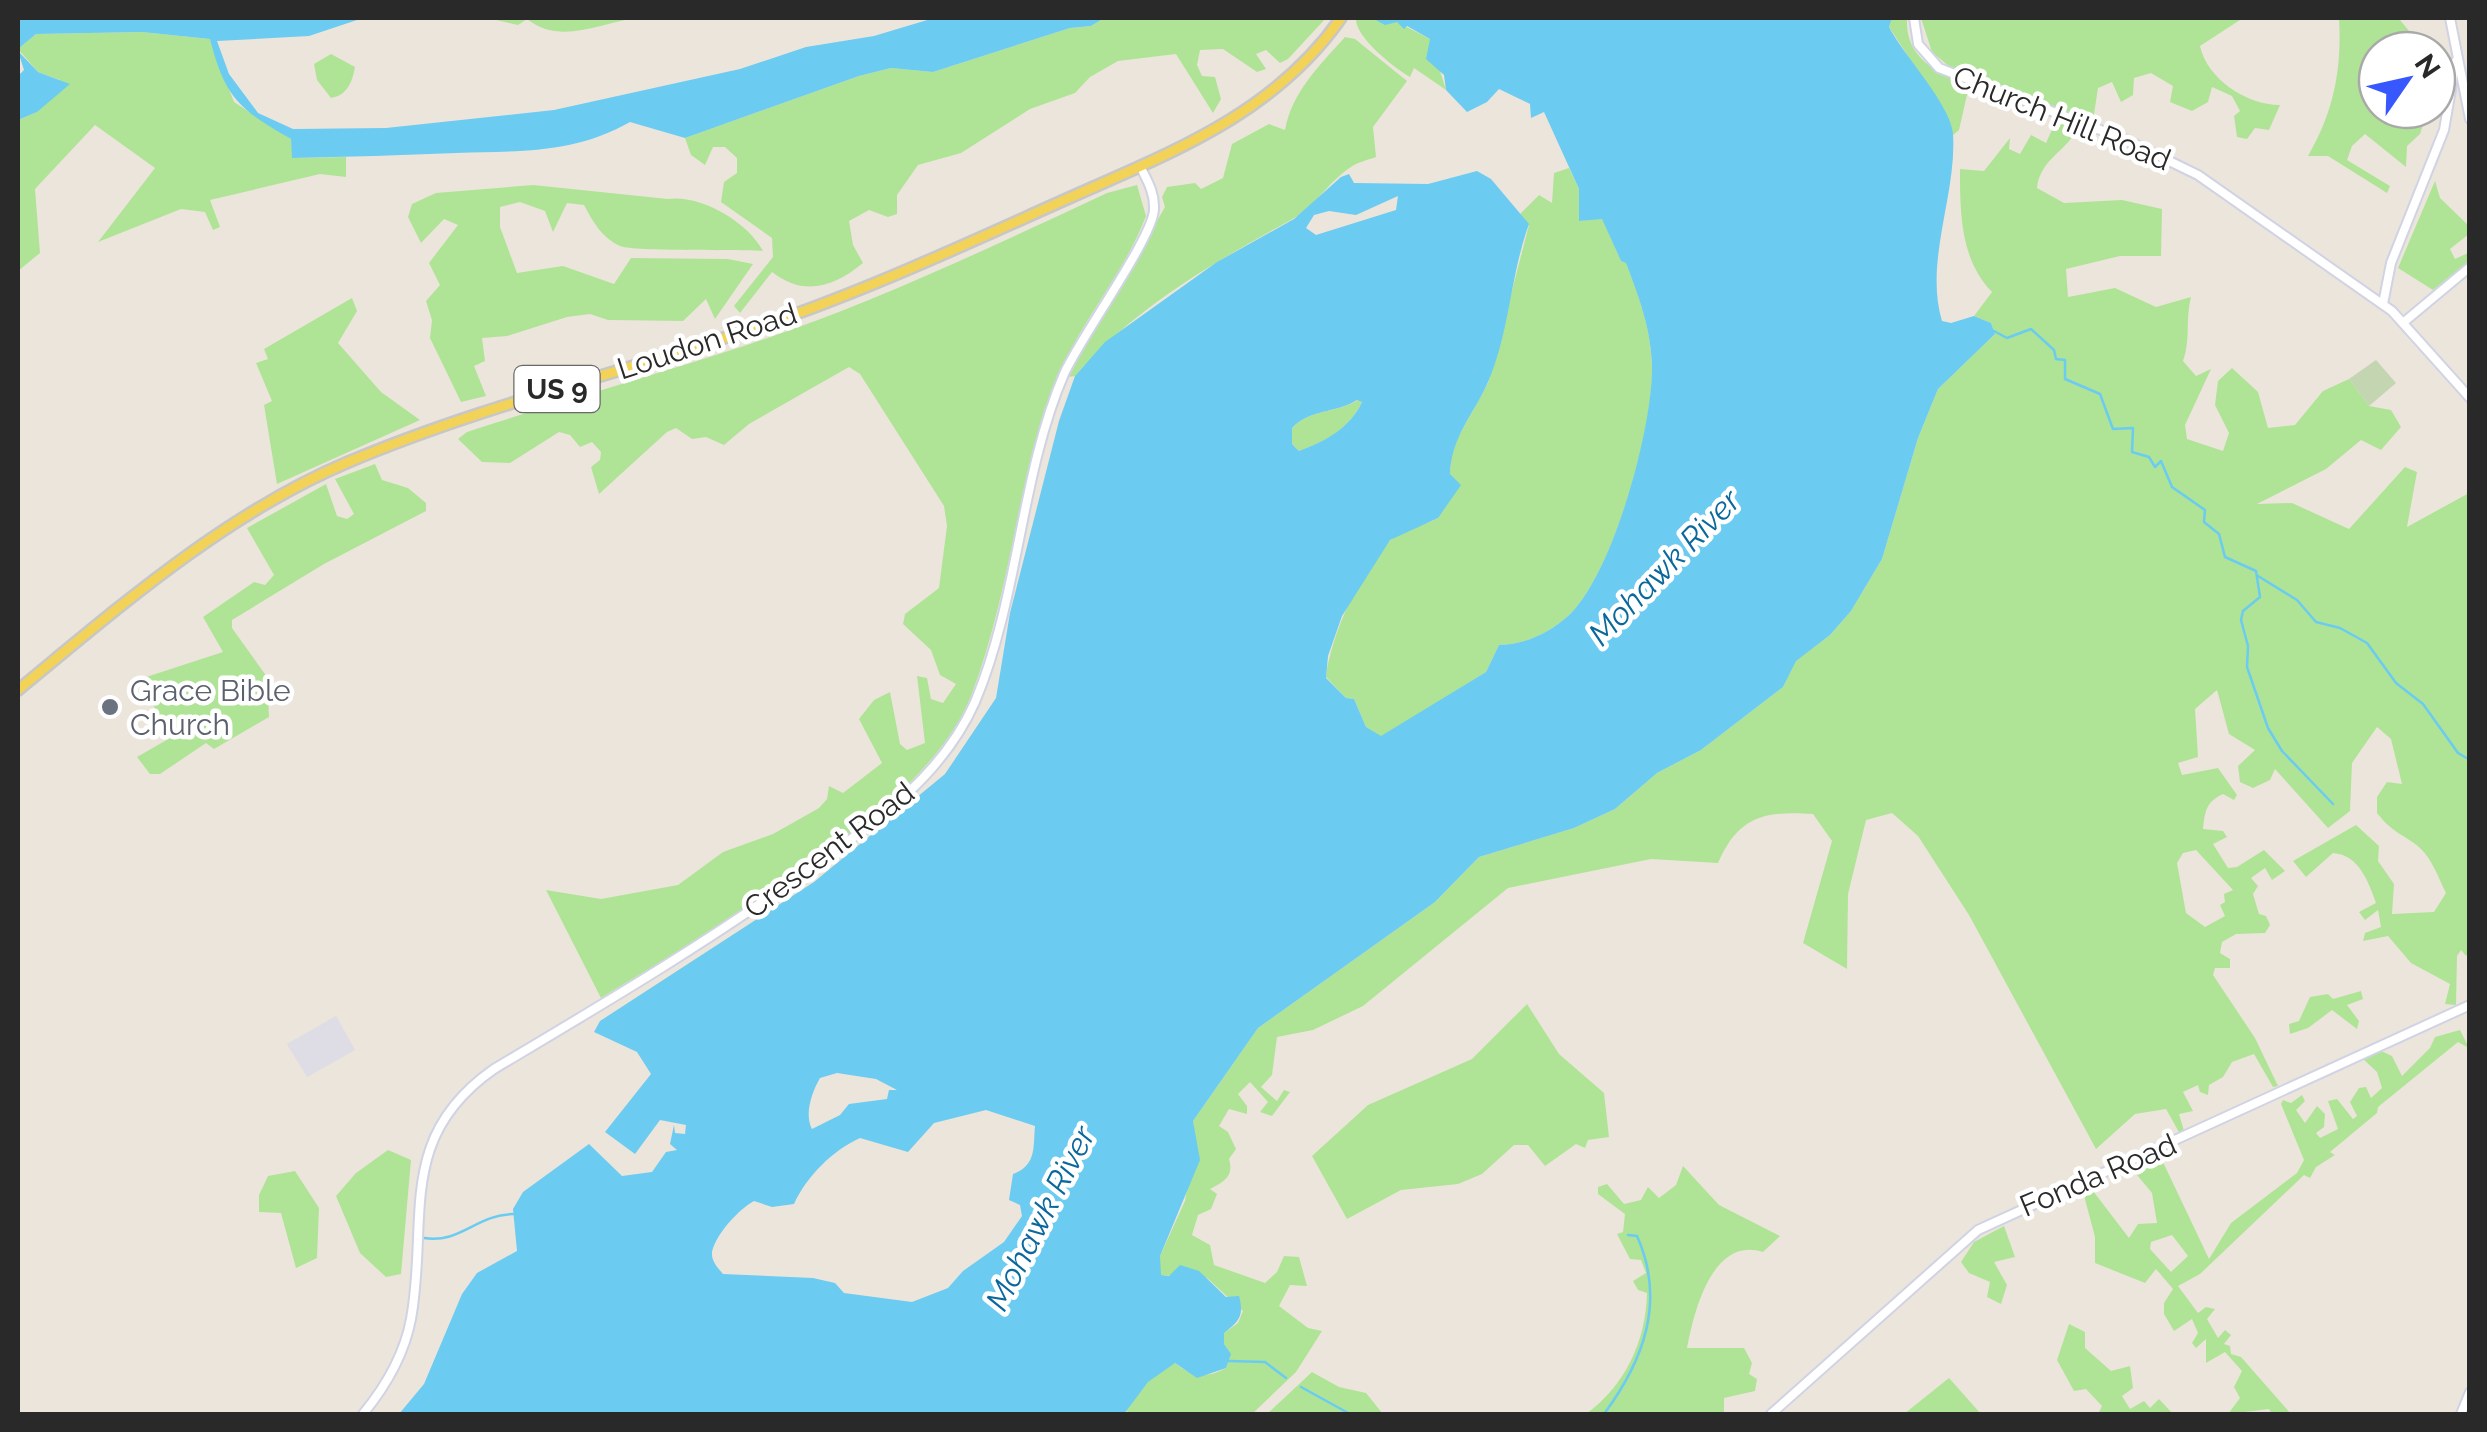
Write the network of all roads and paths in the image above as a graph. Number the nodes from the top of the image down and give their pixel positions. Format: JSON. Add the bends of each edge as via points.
{"nodes":[{"id":1,"x":1341,"y":18,"type":"edge"},
{"id":2,"x":1914,"y":18,"type":"edge"},
{"id":3,"x":2457,"y":65,"type":"edge"},
{"id":4,"x":2470,"y":119,"type":"edge"},
{"id":5,"x":2444,"y":130,"type":"edge"},
{"id":6,"x":1140,"y":166,"type":"junction"},
{"id":7,"x":2470,"y":266,"type":"edge"},
{"id":8,"x":2382,"y":304,"type":"junction"},
{"id":9,"x":2404,"y":322,"type":"junction"},
{"id":10,"x":2470,"y":398,"type":"edge"},
{"id":11,"x":18,"y":690,"type":"edge"},
{"id":12,"x":2470,"y":1006,"type":"edge"},
{"id":13,"x":2470,"y":1392,"type":"edge"},
{"id":14,"x":363,"y":1414,"type":"edge"},
{"id":15,"x":1771,"y":1414,"type":"edge"},
{"id":16,"x":2461,"y":1414,"type":"edge"}],
"edges":[{"from":1,"to":6,"type":"main road","name":"Loudon Road","number":"US 9","via":[[1272,94],[1224,127]]},
{"from":2,"to":8,"type":"street","name":"Church Hill Road","via":[[1918,44],[1940,68],[2186,168]]},
{"from":3,"to":4,"type":"street"},
{"from":5,"to":8,"type":"street","via":[[2391,262]]},
{"from":6,"to":11,"type":"main road","name":"Loudon Road","number":"US 9","via":[[790,316],[434,429],[314,478],[206,544]]},
{"from":6,"to":14,"type":"street","name":"Crescent Road","via":[[1154,196],[1152,221],[1057,392],[986,670],[964,723],[922,781],[891,810],[758,906],[494,1069],[458,1100],[431,1142],[419,1186],[406,1338]]},
{"from":7,"to":9,"type":"street"},
{"from":8,"to":9,"type":"street","name":"Church Hill Road"},
{"from":9,"to":10,"type":"street","name":"Church Hill Road"},
{"from":12,"to":15,"type":"street","name":"Fonda Road","via":[[1978,1230]]},
{"from":13,"to":16,"type":"street"}]}
